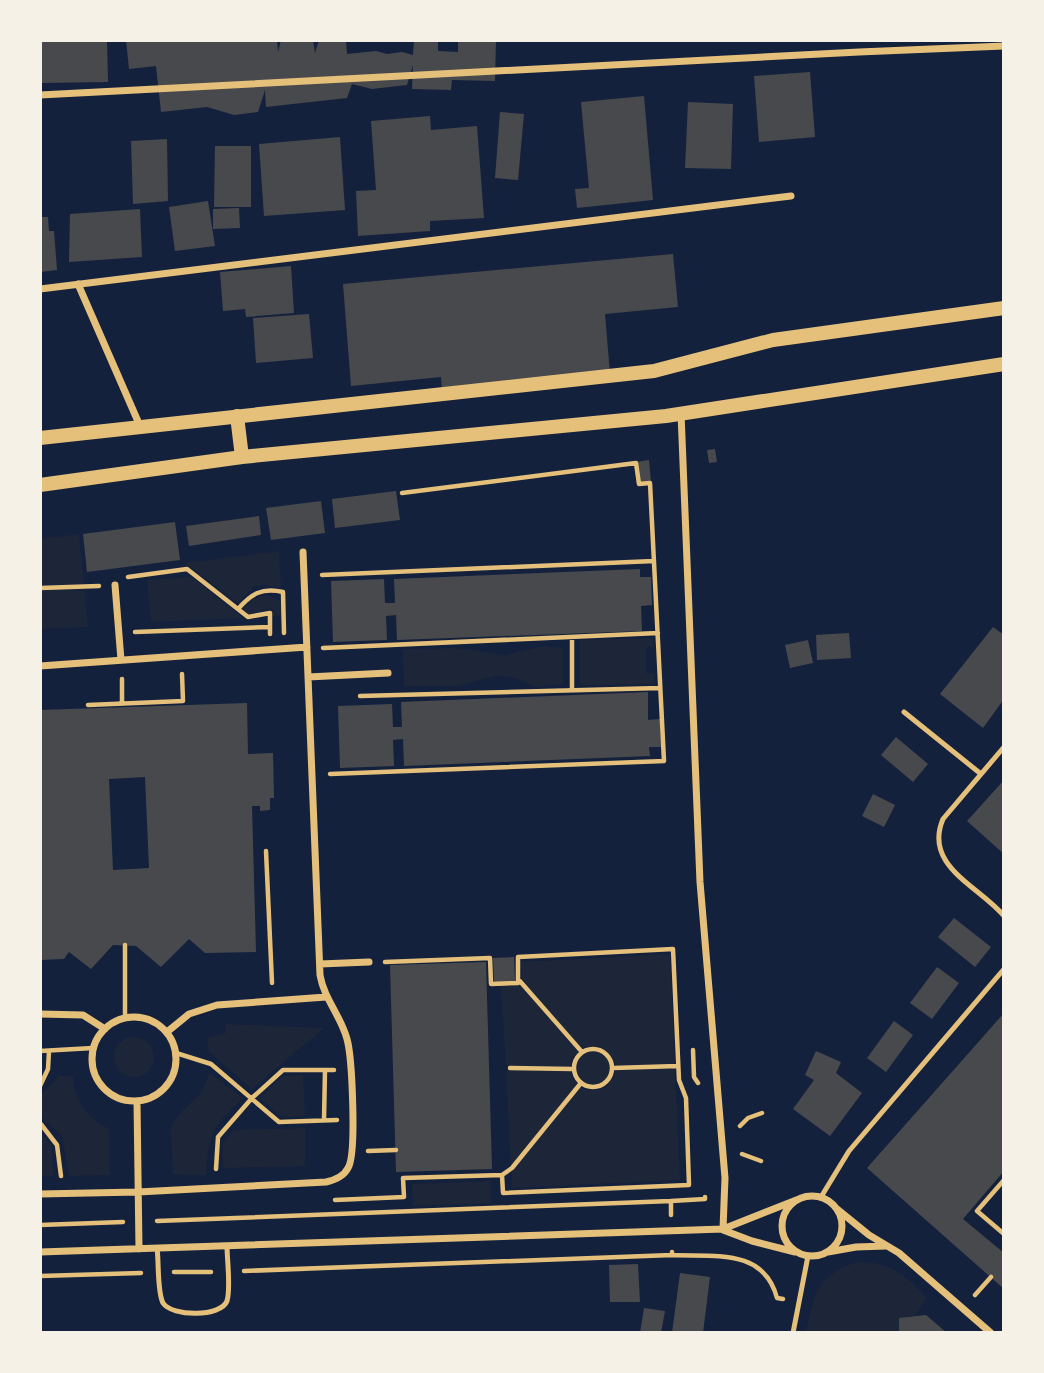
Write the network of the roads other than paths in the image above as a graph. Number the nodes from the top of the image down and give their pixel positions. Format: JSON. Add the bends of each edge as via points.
{"nodes":[{"id":1,"x":1004,"y":46,"type":"edge"},
{"id":2,"x":40,"y":95,"type":"edge"},
{"id":3,"x":791,"y":196,"type":"dead end"},
{"id":4,"x":78,"y":284,"type":"junction"},
{"id":5,"x":40,"y":289,"type":"edge"},
{"id":6,"x":1004,"y":308,"type":"edge"},
{"id":7,"x":1004,"y":364,"type":"edge"},
{"id":8,"x":681,"y":413,"type":"junction"},
{"id":9,"x":237,"y":416,"type":"junction"},
{"id":10,"x":140,"y":426,"type":"junction"},
{"id":11,"x":40,"y":438,"type":"edge"},
{"id":12,"x":242,"y":457,"type":"junction"},
{"id":13,"x":40,"y":485,"type":"edge"},
{"id":14,"x":303,"y":552,"type":"dead end"},
{"id":15,"x":115,"y":585,"type":"road end"},
{"id":16,"x":307,"y":648,"type":"junction"},
{"id":17,"x":121,"y":660,"type":"junction"},
{"id":18,"x":40,"y":666,"type":"edge"},
{"id":19,"x":388,"y":673,"type":"dead end"},
{"id":20,"x":308,"y":677,"type":"junction"},
{"id":21,"x":904,"y":712,"type":"dead end"},
{"id":22,"x":1004,"y":747,"type":"edge"},
{"id":23,"x":981,"y":774,"type":"junction"},
{"id":24,"x":1004,"y":916,"type":"edge"},
{"id":25,"x":369,"y":962,"type":"road end"},
{"id":26,"x":320,"y":964,"type":"junction"},
{"id":27,"x":1004,"y":969,"type":"edge"},
{"id":28,"x":326,"y":997,"type":"junction"},
{"id":29,"x":40,"y":1014,"type":"edge"},
{"id":30,"x":105,"y":1029,"type":"junction"},
{"id":31,"x":167,"y":1032,"type":"junction"},
{"id":32,"x":137,"y":1101,"type":"junction"},
{"id":33,"x":138,"y":1192,"type":"junction"},
{"id":34,"x":40,"y":1194,"type":"edge"},
{"id":35,"x":821,"y":1198,"type":"junction"},
{"id":36,"x":799,"y":1199,"type":"junction"},
{"id":37,"x":837,"y":1209,"type":"junction"},
{"id":38,"x":723,"y":1229,"type":"junction"},
{"id":39,"x":227,"y":1246,"type":"junction"},
{"id":40,"x":886,"y":1246,"type":"junction"},
{"id":41,"x":157,"y":1248,"type":"junction"},
{"id":42,"x":139,"y":1249,"type":"junction"},
{"id":43,"x":40,"y":1252,"type":"edge"},
{"id":44,"x":799,"y":1252,"type":"junction"},
{"id":45,"x":827,"y":1252,"type":"junction"},
{"id":46,"x":808,"y":1256,"type":"junction"},
{"id":47,"x":793,"y":1333,"type":"edge"},
{"id":48,"x":991,"y":1333,"type":"edge"}],
"edges":[{"from":1,"to":2,"type":"street"},
{"from":3,"to":4,"type":"street"},
{"from":4,"to":5,"type":"street"},
{"from":4,"to":10,"type":"street"},
{"from":6,"to":9,"type":"main road","via":[[773,340],[654,371]]},
{"from":7,"to":8,"type":"main road"},
{"from":8,"to":12,"type":"main road"},
{"from":8,"to":38,"type":"street","via":[[700,882],[725,1178]]},
{"from":9,"to":10,"type":"main road"},
{"from":9,"to":12,"type":"main road"},
{"from":10,"to":11,"type":"main road"},
{"from":12,"to":13,"type":"main road"},
{"from":14,"to":16,"type":"street"},
{"from":15,"to":17,"type":"street"},
{"from":16,"to":17,"type":"street"},
{"from":16,"to":20,"type":"street"},
{"from":17,"to":18,"type":"street"},
{"from":19,"to":20,"type":"street"},
{"from":20,"to":26,"type":"street"},
{"from":21,"to":23,"type":"lane"},
{"from":22,"to":23,"type":"lane"},
{"from":23,"to":24,"type":"lane","via":[[943,819],[938,841],[945,862]]},
{"from":25,"to":26,"type":"street"},
{"from":26,"to":28,"type":"street"},
{"from":27,"to":35,"type":"lane","via":[[849,1151]]},
{"from":28,"to":31,"type":"street","via":[[203,1008]]},
{"from":28,"to":33,"type":"street","via":[[347,1039],[352,1119],[348,1168],[335,1180]]},
{"from":29,"to":30,"type":"street","via":[[83,1015]]},
{"from":30,"to":31,"type":"street","via":[[136,1016]]},
{"from":30,"to":32,"type":"street","via":[[93,1048],[98,1081],[115,1096]]},
{"from":31,"to":32,"type":"street","via":[[176,1053],[173,1075],[159,1093]]},
{"from":32,"to":33,"type":"street"},
{"from":33,"to":34,"type":"street"},
{"from":33,"to":42,"type":"street"},
{"from":35,"to":36,"type":"street"},
{"from":35,"to":37,"type":"street"},
{"from":36,"to":38,"type":"street"},
{"from":36,"to":44,"type":"street","via":[[786,1212],[783,1231]]},
{"from":37,"to":40,"type":"street"},
{"from":37,"to":45,"type":"street","via":[[840,1237]]},
{"from":38,"to":39,"type":"street"},
{"from":38,"to":44,"type":"street"},
{"from":39,"to":41,"type":"street"},
{"from":39,"to":41,"type":"lane","via":[[227,1300],[217,1311],[180,1313],[163,1303]]},
{"from":40,"to":45,"type":"street"},
{"from":40,"to":48,"type":"street"},
{"from":41,"to":42,"type":"street"},
{"from":42,"to":43,"type":"street"},
{"from":44,"to":46,"type":"street"},
{"from":45,"to":46,"type":"street"},
{"from":46,"to":47,"type":"lane"}]}
